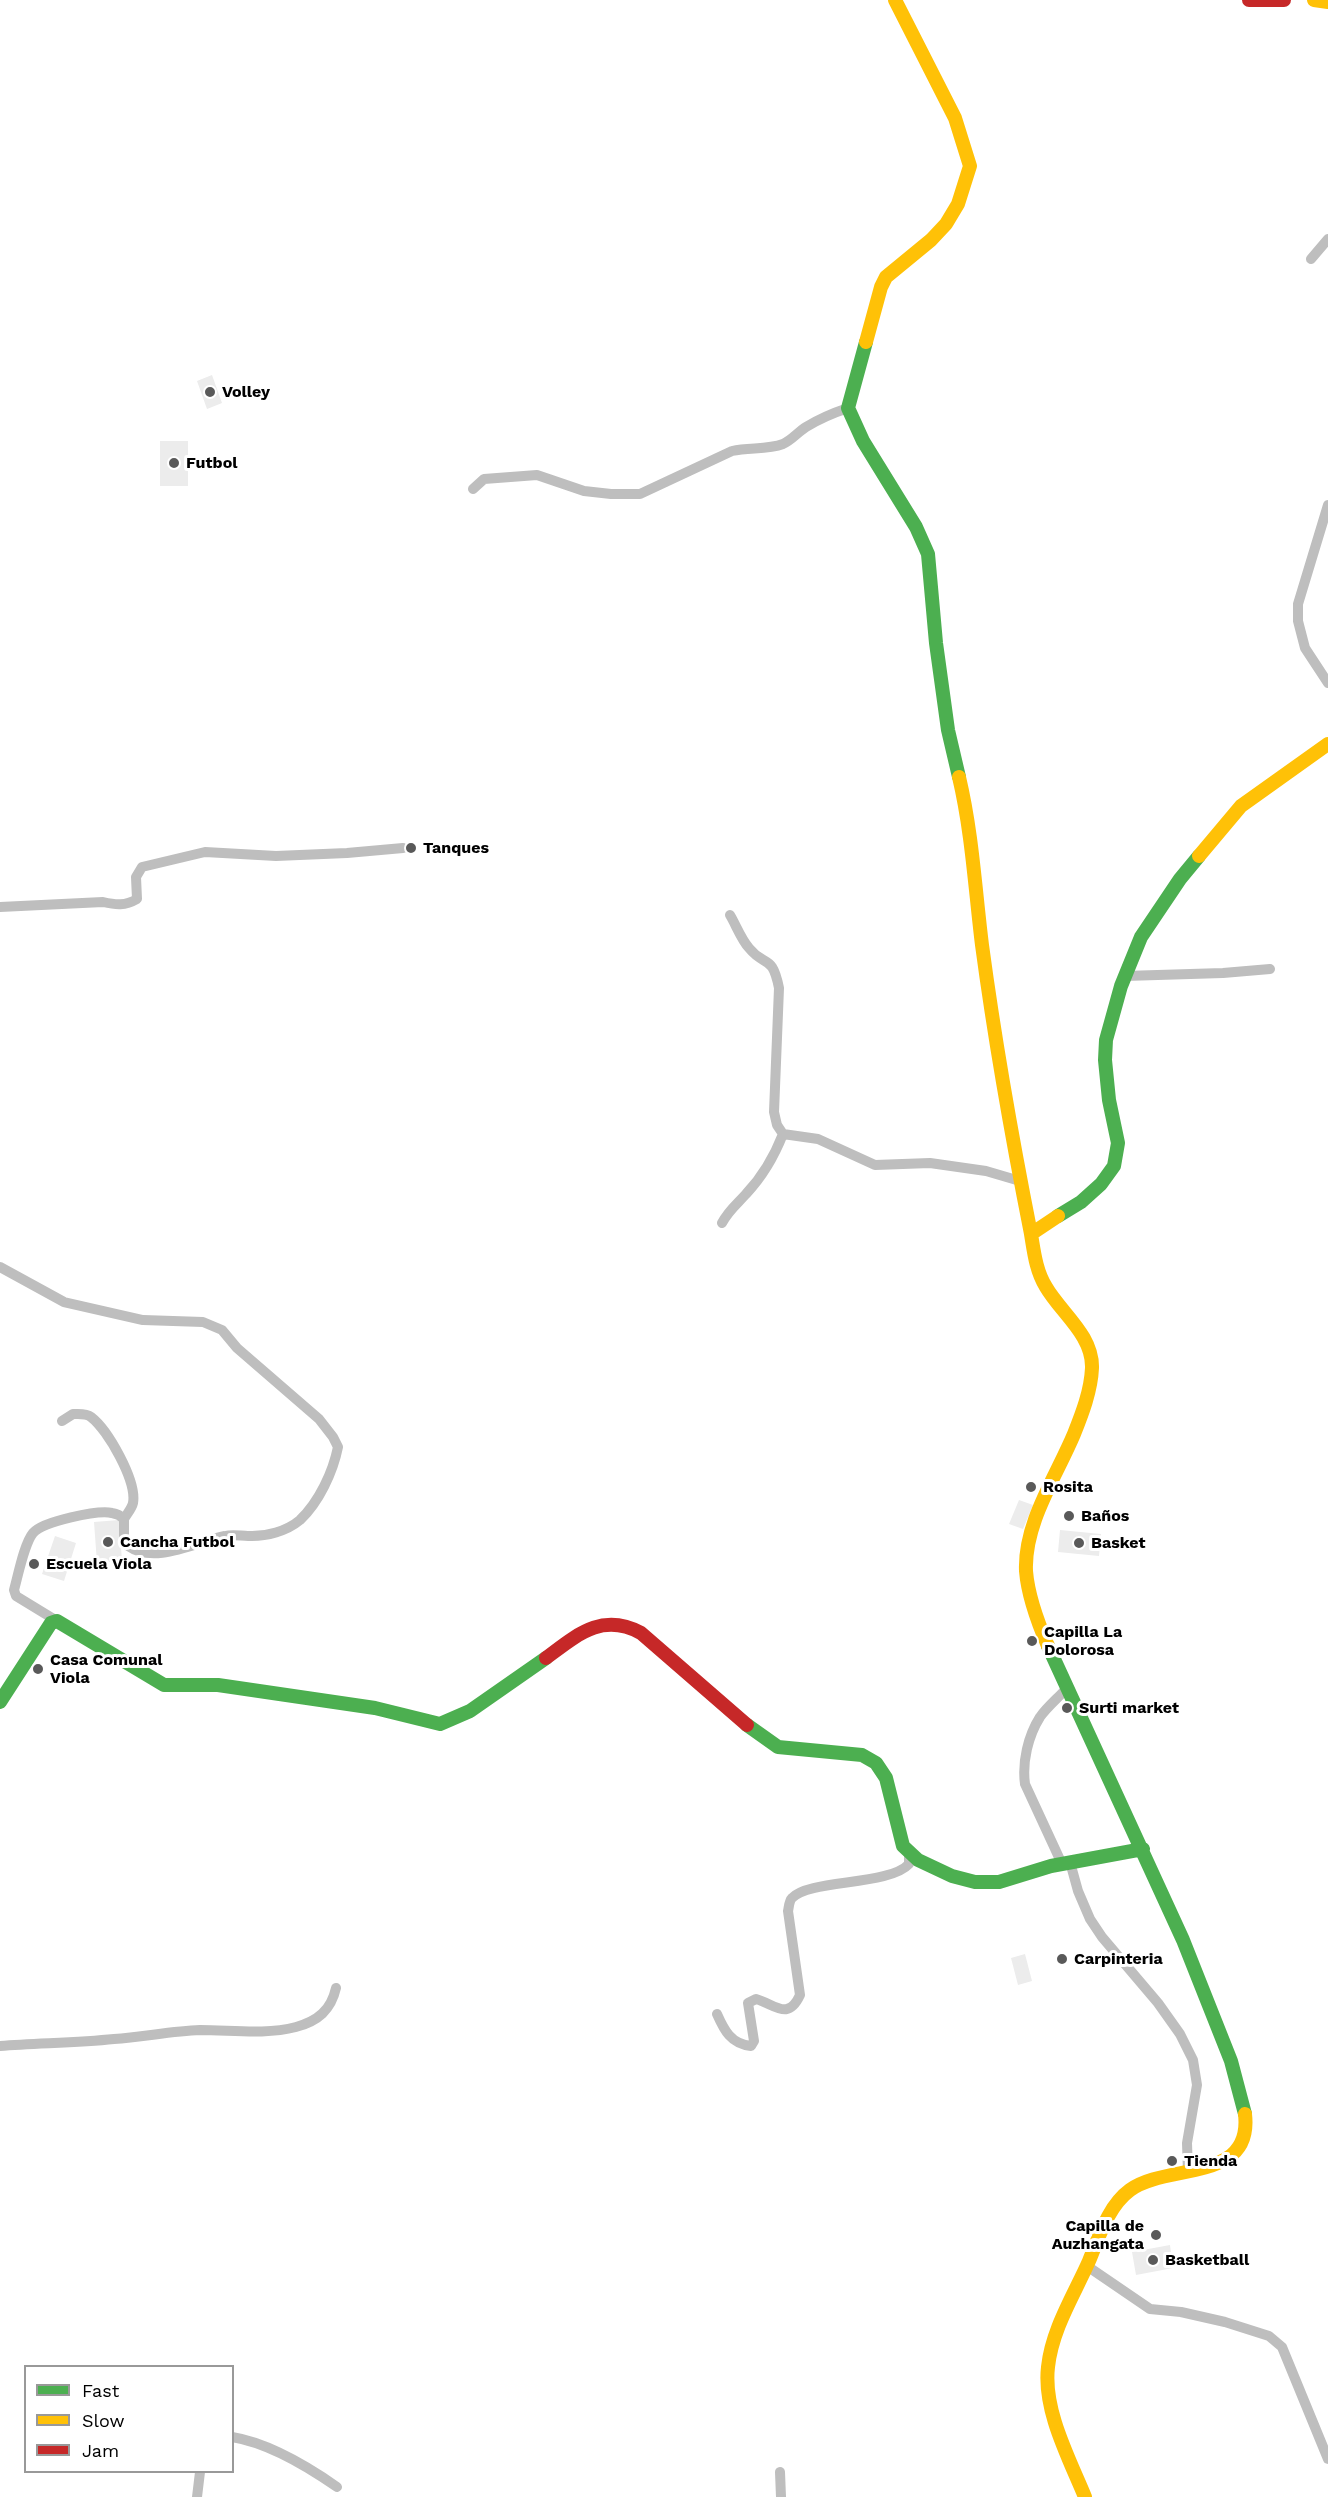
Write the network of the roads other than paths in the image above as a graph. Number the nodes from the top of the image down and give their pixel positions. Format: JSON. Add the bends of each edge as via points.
{"nodes":[{"id":1,"x":895,"y":0,"type":"edge"},
{"id":2,"x":1249,"y":0,"type":"edge"},
{"id":3,"x":1284,"y":0,"type":"edge"},
{"id":4,"x":1314,"y":0,"type":"edge"},
{"id":5,"x":1328,"y":2,"type":"edge"},
{"id":6,"x":1328,"y":239,"type":"edge"},
{"id":7,"x":1311,"y":260,"type":"dead end"},
{"id":8,"x":848,"y":408,"type":"junction"},
{"id":9,"x":473,"y":489,"type":"dead end"},
{"id":10,"x":1328,"y":505,"type":"edge"},
{"id":11,"x":1328,"y":682,"type":"edge"},
{"id":12,"x":1328,"y":744,"type":"edge"},
{"id":13,"x":404,"y":848,"type":"dead end"},
{"id":14,"x":0,"y":907,"type":"edge"},
{"id":15,"x":730,"y":915,"type":"dead end"},
{"id":16,"x":1270,"y":969,"type":"dead end"},
{"id":17,"x":1125,"y":976,"type":"junction"},
{"id":18,"x":783,"y":1134,"type":"junction"},
{"id":19,"x":1020,"y":1181,"type":"junction"},
{"id":20,"x":722,"y":1223,"type":"dead end"},
{"id":21,"x":1031,"y":1234,"type":"junction"},
{"id":22,"x":0,"y":1267,"type":"edge"},
{"id":23,"x":62,"y":1421,"type":"dead end"},
{"id":24,"x":124,"y":1519,"type":"junction"},
{"id":25,"x":57,"y":1621,"type":"junction"},
{"id":26,"x":1066,"y":1689,"type":"junction"},
{"id":27,"x":0,"y":1702,"type":"edge"},
{"id":28,"x":1143,"y":1849,"type":"junction"},
{"id":29,"x":909,"y":1856,"type":"junction"},
{"id":30,"x":1066,"y":1863,"type":"junction"},
{"id":31,"x":336,"y":1988,"type":"dead end"},
{"id":32,"x":717,"y":2014,"type":"dead end"},
{"id":33,"x":0,"y":2046,"type":"edge"},
{"id":34,"x":1188,"y":2172,"type":"junction"},
{"id":35,"x":1087,"y":2266,"type":"junction"},
{"id":36,"x":234,"y":2438,"type":"edge"},
{"id":37,"x":1328,"y":2459,"type":"edge"},
{"id":38,"x":780,"y":2472,"type":"dead end"},
{"id":39,"x":200,"y":2473,"type":"edge"},
{"id":40,"x":337,"y":2487,"type":"dead end"},
{"id":41,"x":197,"y":2497,"type":"edge"},
{"id":42,"x":781,"y":2497,"type":"edge"},
{"id":43,"x":1085,"y":2497,"type":"edge"}],
"edges":[{"from":1,"to":8,"type":"street","via":[[955,118],[970,166],[958,204],[946,224],[886,277]]},
{"from":2,"to":3,"type":"street"},
{"from":4,"to":5,"type":"street"},
{"from":6,"to":7,"type":"street"},
{"from":8,"to":9,"type":"street","via":[[832,413],[785,443],[732,451],[640,494],[584,491],[537,475],[484,479]]},
{"from":8,"to":19,"type":"street","via":[[928,554],[948,730],[968,816],[982,944]]},
{"from":10,"to":11,"type":"street","via":[[1298,604],[1305,648]]},
{"from":12,"to":17,"type":"street","via":[[1250,798],[1231,816],[1180,879],[1141,937]]},
{"from":13,"to":14,"type":"street","via":[[276,856],[206,852],[142,867],[136,877],[137,899],[131,902]]},
{"from":15,"to":18,"type":"street","via":[[749,949],[770,962],[776,971],[779,988],[774,1113]]},
{"from":16,"to":17,"type":"street"},
{"from":17,"to":21,"type":"street","via":[[1109,1022],[1106,1050],[1109,1100],[1118,1143],[1114,1166],[1081,1202]]},
{"from":18,"to":19,"type":"street","via":[[818,1139],[875,1165],[930,1163],[986,1171]]},
{"from":18,"to":20,"type":"street","via":[[772,1162]]},
{"from":19,"to":21,"type":"street"},
{"from":21,"to":26,"type":"street","via":[[1045,1287],[1085,1343],[1092,1369],[1061,1464],[1036,1519],[1025,1564],[1029,1592]]},
{"from":22,"to":24,"type":"street","via":[[64,1302],[143,1320],[203,1322],[222,1330],[237,1348],[320,1419],[338,1447],[316,1501],[299,1521],[278,1532],[257,1537],[228,1535],[165,1552],[144,1552],[128,1546]]},
{"from":23,"to":24,"type":"street","via":[[73,1414],[90,1416],[109,1435],[132,1490],[133,1502]]},
{"from":24,"to":25,"type":"street","via":[[110,1512],[53,1521],[32,1534],[14,1590],[16,1596]]},
{"from":25,"to":27,"type":"street","via":[[39,1637]]},
{"from":25,"to":29,"type":"street","via":[[164,1685],[218,1684],[375,1708],[440,1724],[470,1711],[585,1630],[626,1625],[642,1633],[710,1695],[778,1747],[862,1755],[876,1763],[886,1778],[899,1835]]},
{"from":26,"to":28,"type":"street"},
{"from":26,"to":30,"type":"street","via":[[1040,1717],[1025,1754],[1023,1772],[1025,1784]]},
{"from":28,"to":30,"type":"street"},
{"from":28,"to":34,"type":"street","via":[[1194,1966],[1242,2098],[1246,2128],[1239,2149],[1212,2166]]},
{"from":29,"to":30,"type":"street","via":[[949,1874],[986,1883]]},
{"from":29,"to":32,"type":"street","via":[[909,1864],[901,1870],[823,1886],[791,1899],[788,1911],[800,1995],[795,2006],[787,2010],[756,1999],[748,2003],[754,2041],[751,2046],[734,2041],[724,2031]]},
{"from":30,"to":34,"type":"street","via":[[1090,1919],[1158,2003],[1193,2060],[1197,2085],[1187,2143]]},
{"from":31,"to":33,"type":"street","via":[[333,2002],[325,2011],[297,2027],[271,2031],[199,2030]]},
{"from":34,"to":35,"type":"street","via":[[1146,2181],[1129,2190],[1113,2212]]},
{"from":35,"to":37,"type":"street","via":[[1150,2309],[1225,2322],[1275,2340],[1282,2347]]},
{"from":35,"to":43,"type":"street","via":[[1060,2320],[1047,2368],[1050,2397]]},
{"from":36,"to":40,"type":"street","via":[[277,2452]]},
{"from":38,"to":42,"type":"street"},
{"from":39,"to":41,"type":"street"}]}
